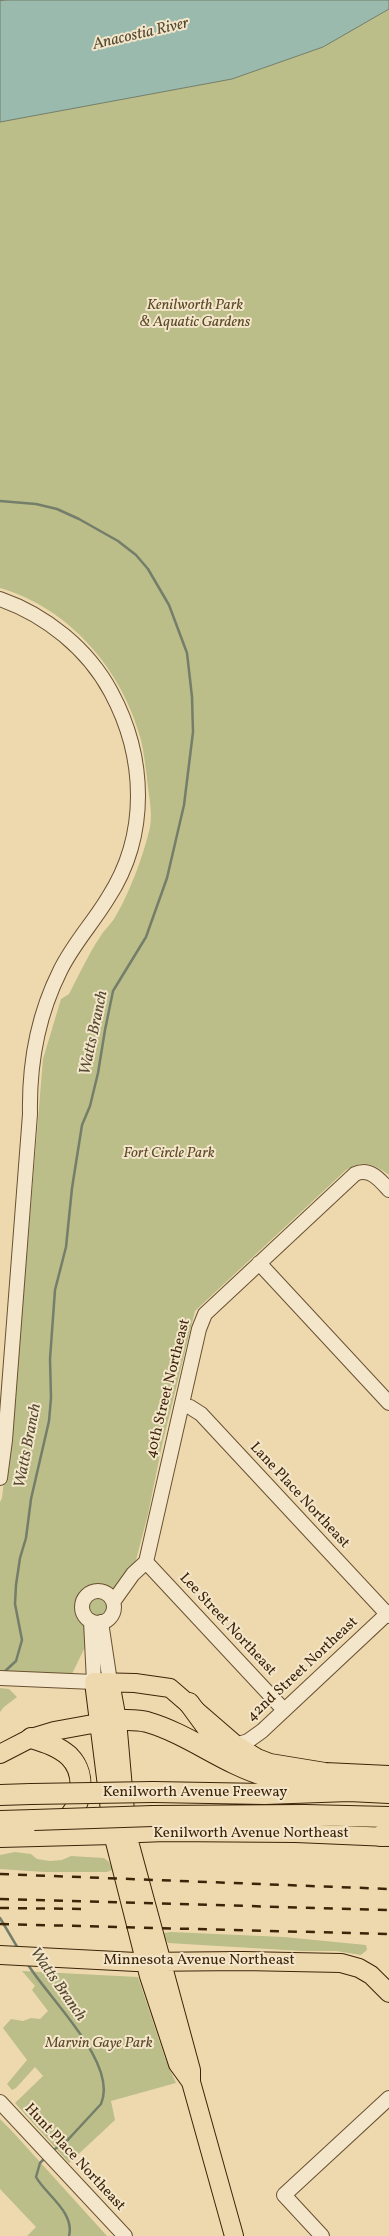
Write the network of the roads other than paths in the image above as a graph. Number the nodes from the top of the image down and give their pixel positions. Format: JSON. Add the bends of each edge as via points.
{"nodes":[{"id":1,"x":0,"y":599,"type":"edge"},
{"id":2,"x":389,"y":1190,"type":"edge"},
{"id":3,"x":259,"y":1263,"type":"junction"},
{"id":4,"x":389,"y":1403,"type":"edge"},
{"id":5,"x":182,"y":1406,"type":"junction"},
{"id":6,"x":0,"y":1478,"type":"edge"},
{"id":7,"x":146,"y":1562,"type":"junction"},
{"id":8,"x":133,"y":1574,"type":"junction"},
{"id":9,"x":102,"y":1592,"type":"junction"},
{"id":10,"x":113,"y":1602,"type":"junction"},
{"id":11,"x":388,"y":1614,"type":"edge"},
{"id":12,"x":96,"y":1621,"type":"junction"},
{"id":13,"x":0,"y":1678,"type":"edge"},
{"id":14,"x":102,"y":1682,"type":"junction"},
{"id":15,"x":188,"y":1703,"type":"joint"},
{"id":16,"x":284,"y":1710,"type":"junction"},
{"id":17,"x":108,"y":1722,"type":"junction"},
{"id":18,"x":262,"y":1731,"type":"junction"},
{"id":19,"x":31,"y":1738,"type":"junction"},
{"id":20,"x":0,"y":1754,"type":"edge"},
{"id":21,"x":235,"y":1755,"type":"junction"},
{"id":22,"x":270,"y":1762,"type":"junction"},
{"id":23,"x":389,"y":1775,"type":"edge"},
{"id":24,"x":349,"y":1791,"type":"junction"},
{"id":25,"x":389,"y":1793,"type":"edge"},
{"id":26,"x":0,"y":1795,"type":"edge"},
{"id":27,"x":389,"y":1817,"type":"edge"},
{"id":28,"x":0,"y":1821,"type":"edge"},
{"id":29,"x":38,"y":1827,"type":"junction"},
{"id":30,"x":120,"y":1834,"type":"junction"},
{"id":31,"x":386,"y":1836,"type":"edge"},
{"id":32,"x":0,"y":1837,"type":"edge"},
{"id":33,"x":6,"y":1955,"type":"edge"},
{"id":34,"x":153,"y":1962,"type":"junction"},
{"id":35,"x":389,"y":1992,"type":"edge"},
{"id":36,"x":389,"y":2098,"type":"edge"},
{"id":37,"x":0,"y":2103,"type":"edge"},
{"id":38,"x":125,"y":2236,"type":"edge"},
{"id":39,"x":234,"y":2236,"type":"edge"},
{"id":40,"x":322,"y":2236,"type":"edge"}],
"edges":[{"from":1,"to":6,"type":"street","via":[[48,623],[91,662],[121,712],[130,739],[138,784],[137,819],[128,857],[109,897],[59,972],[43,1015],[32,1067]]},
{"from":2,"to":3,"type":"street","name":"40th Street Northeast","via":[[371,1173],[358,1172]]},
{"from":3,"to":4,"type":"street"},
{"from":3,"to":5,"type":"street","name":"40th Street Northeast","via":[[202,1319]]},
{"from":5,"to":7,"type":"street","name":"40th Street Northeast"},
{"from":5,"to":11,"type":"street","name":"Lane Place Northeast","via":[[201,1414]]},
{"from":7,"to":8,"type":"street"},
{"from":7,"to":16,"type":"street","name":"Lee Street Northeast"},
{"from":8,"to":9,"type":"street"},
{"from":8,"to":10,"type":"street"},
{"from":9,"to":10,"type":"street"},
{"from":9,"to":12,"type":"street","via":[[92,1592],[82,1603],[84,1613]]},
{"from":10,"to":12,"type":"street","via":[[110,1616]]},
{"from":11,"to":16,"type":"street","name":"42nd Street Northeast"},
{"from":12,"to":14,"type":"street"},
{"from":13,"to":14,"type":"street"},
{"from":14,"to":15,"type":"main road","via":[[164,1686],[177,1692]]},
{"from":14,"to":17,"type":"main road"},
{"from":15,"to":21,"type":"highway","via":[[213,1738]]},
{"from":16,"to":18,"type":"street","name":"42nd Street Northeast"},
{"from":17,"to":19,"type":"main road"},
{"from":17,"to":21,"type":"highway","via":[[146,1722]]},
{"from":17,"to":30,"type":"main road"},
{"from":18,"to":21,"type":"street","name":"42nd Street Northeast"},
{"from":18,"to":22,"type":"street","via":[[259,1745]]},
{"from":19,"to":20,"type":"main road"},
{"from":19,"to":29,"type":"highway","via":[[50,1744],[69,1756],[80,1777],[81,1792],[63,1824]]},
{"from":21,"to":22,"type":"main road"},
{"from":21,"to":24,"type":"highway","via":[[267,1776]]},
{"from":22,"to":23,"type":"main road","via":[[325,1772]]},
{"from":24,"to":25,"type":"highway","name":"Kenilworth Avenue Freeway"},
{"from":24,"to":26,"type":"highway","name":"Kenilworth Avenue Freeway","bridge":true},
{"from":27,"to":29,"type":"highway","name":"Kenilworth Avenue Freeway","bridge":true,"via":[[153,1816]]},
{"from":28,"to":29,"type":"highway","name":"Kenilworth Avenue Freeway"},
{"from":29,"to":30,"type":"highway"},
{"from":29,"to":32,"type":"highway"},
{"from":30,"to":31,"type":"main road","name":"Kenilworth Avenue Northeast"},
{"from":30,"to":34,"type":"main road"},
{"from":33,"to":34,"type":"main road","name":"Minnesota Avenue Northeast"},
{"from":34,"to":35,"type":"main road","name":"Minnesota Avenue Northeast","via":[[341,1963],[360,1968]]},
{"from":34,"to":39,"type":"main road","via":[[191,2070],[191,2082]]},
{"from":36,"to":40,"type":"street","via":[[284,2195]]},
{"from":37,"to":38,"type":"street","name":"Hunt Place Northeast"}]}
